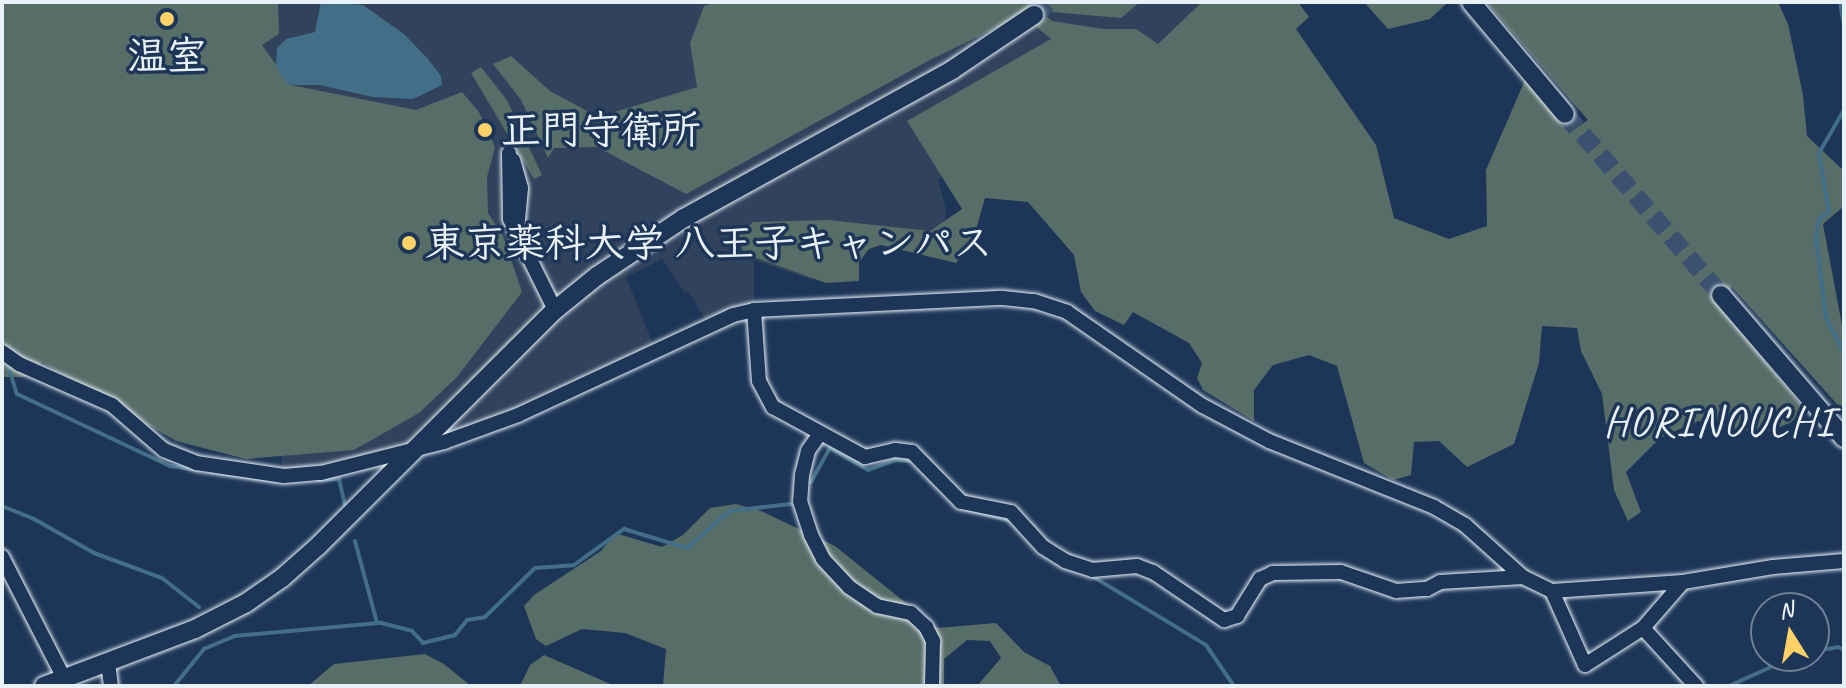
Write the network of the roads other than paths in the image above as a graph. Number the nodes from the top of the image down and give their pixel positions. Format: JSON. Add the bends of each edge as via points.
{"nodes":[{"id":1,"x":1471,"y":2,"type":"edge"},
{"id":2,"x":1034,"y":15,"type":"tunnel mouth"},
{"id":3,"x":1565,"y":114,"type":"tunnel mouth"},
{"id":4,"x":518,"y":234,"type":"dead end"},
{"id":5,"x":1721,"y":295,"type":"tunnel mouth"},
{"id":6,"x":555,"y":310,"type":"junction"},
{"id":7,"x":754,"y":310,"type":"junction"},
{"id":8,"x":2,"y":352,"type":"edge"},
{"id":9,"x":819,"y":435,"type":"junction"},
{"id":10,"x":1844,"y":438,"type":"edge"},
{"id":11,"x":415,"y":452,"type":"junction"},
{"id":12,"x":2,"y":557,"type":"edge"},
{"id":13,"x":1844,"y":561,"type":"edge"},
{"id":14,"x":1523,"y":577,"type":"junction"},
{"id":15,"x":1683,"y":582,"type":"junction"},
{"id":16,"x":1552,"y":591,"type":"junction"},
{"id":17,"x":1643,"y":628,"type":"junction"},
{"id":18,"x":108,"y":662,"type":"junction"},
{"id":19,"x":64,"y":678,"type":"junction"},
{"id":20,"x":44,"y":686,"type":"edge"},
{"id":21,"x":111,"y":686,"type":"edge"},
{"id":22,"x":932,"y":686,"type":"edge"},
{"id":23,"x":1696,"y":686,"type":"edge"}],
"edges":[{"from":1,"to":3,"type":"street"},
{"from":2,"to":6,"type":"street","via":[[952,70],[661,233]]},
{"from":4,"to":6,"type":"street"},
{"from":5,"to":10,"type":"street"},
{"from":6,"to":11,"type":"street"},
{"from":7,"to":9,"type":"street","via":[[759,381],[773,407]]},
{"from":7,"to":11,"type":"street","via":[[702,326],[518,415]]},
{"from":7,"to":14,"type":"street","via":[[1003,298],[1067,312],[1203,406],[1269,441],[1434,507],[1465,525]]},
{"from":8,"to":11,"type":"street","via":[[112,405],[164,450],[196,463],[284,476]]},
{"from":9,"to":14,"type":"street","via":[[865,457],[912,452],[961,502],[1011,512],[1043,547],[1065,561],[1092,570],[1137,566],[1224,620],[1237,616],[1260,579],[1273,573],[1341,572],[1396,591],[1427,589],[1440,582]]},
{"from":9,"to":22,"type":"street","via":[[802,475],[800,501],[811,535],[823,559],[849,587],[877,606],[911,613],[926,627],[933,641]]},
{"from":11,"to":18,"type":"street","via":[[282,578],[246,603]]},
{"from":12,"to":19,"type":"street"},
{"from":13,"to":15,"type":"street"},
{"from":14,"to":16,"type":"street"},
{"from":15,"to":16,"type":"street"},
{"from":15,"to":17,"type":"street"},
{"from":16,"to":17,"type":"street","via":[[1585,665]]},
{"from":17,"to":23,"type":"street"},
{"from":18,"to":19,"type":"street"},
{"from":18,"to":21,"type":"street"},
{"from":19,"to":20,"type":"street"}]}
